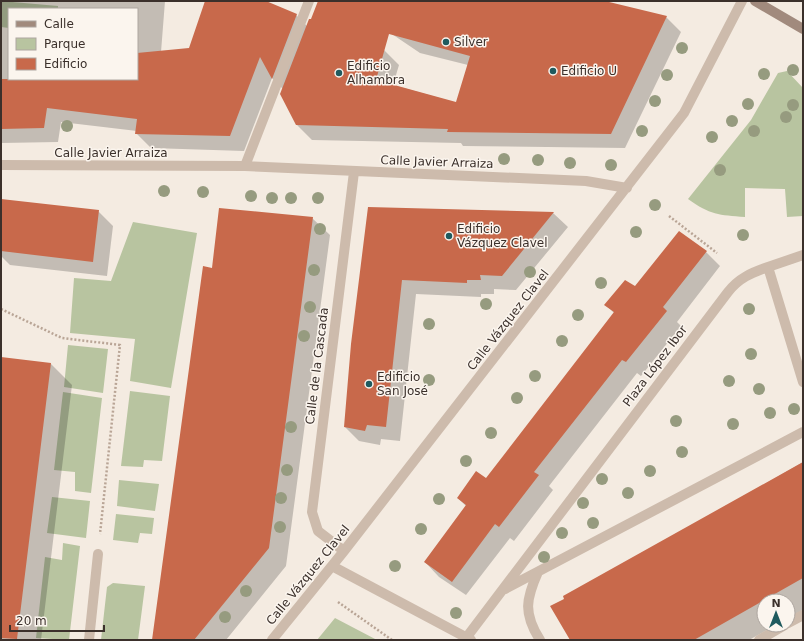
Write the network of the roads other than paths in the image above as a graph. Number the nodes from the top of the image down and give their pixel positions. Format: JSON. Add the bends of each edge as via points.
{"nodes":[{"id":1,"x":309,"y":1,"type":"edge"},
{"id":2,"x":742,"y":1,"type":"edge"},
{"id":3,"x":755,"y":1,"type":"edge"},
{"id":4,"x":803,"y":29,"type":"edge"},
{"id":5,"x":1,"y":166,"type":"edge"},
{"id":6,"x":245,"y":166,"type":"junction"},
{"id":7,"x":354,"y":172,"type":"junction"},
{"id":8,"x":627,"y":188,"type":"junction"},
{"id":9,"x":803,"y":255,"type":"edge"},
{"id":10,"x":768,"y":267,"type":"junction"},
{"id":11,"x":803,"y":382,"type":"edge"},
{"id":12,"x":803,"y":432,"type":"edge"},
{"id":13,"x":344,"y":551,"type":"junction"},
{"id":14,"x":98,"y":554,"type":"road end"},
{"id":15,"x":332,"y":566,"type":"junction"},
{"id":16,"x":538,"y":572,"type":"junction"},
{"id":17,"x":501,"y":591,"type":"junction"},
{"id":18,"x":771,"y":633,"type":"edge"},
{"id":19,"x":468,"y":639,"type":"edge"},
{"id":20,"x":89,"y":640,"type":"edge"},
{"id":21,"x":272,"y":640,"type":"edge"},
{"id":22,"x":540,"y":640,"type":"edge"},
{"id":23,"x":759,"y":640,"type":"edge"}],
"edges":[{"from":1,"to":6,"type":"street"},
{"from":2,"to":8,"type":"street","name":"Calle Vázquez Clavel","via":[[684,113]]},
{"from":3,"to":4,"type":"main road"},
{"from":5,"to":6,"type":"street","name":"Calle Javier Arraiza"},
{"from":6,"to":7,"type":"street","name":"Calle Javier Arraiza"},
{"from":7,"to":8,"type":"street","name":"Calle Javier Arraiza","via":[[586,181]]},
{"from":7,"to":13,"type":"street","name":"Calle de la Cascada","via":[[312,512],[318,531]]},
{"from":8,"to":13,"type":"street","name":"Calle Vázquez Clavel"},
{"from":9,"to":10,"type":"street","name":"Plaza López Ibor"},
{"from":10,"to":11,"type":"street"},
{"from":10,"to":17,"type":"street","name":"Plaza López Ibor","via":[[749,273],[737,281]]},
{"from":12,"to":16,"type":"street","name":"Plaza López Ibor"},
{"from":13,"to":15,"type":"street","name":"Calle Vázquez Clavel"},
{"from":14,"to":20,"type":"street"},
{"from":15,"to":19,"type":"street"},
{"from":15,"to":21,"type":"street","name":"Calle Vázquez Clavel"},
{"from":16,"to":17,"type":"street","name":"Plaza López Ibor"},
{"from":16,"to":22,"type":"street","via":[[530,589],[527,611]]},
{"from":17,"to":19,"type":"street","name":"Plaza López Ibor"},
{"from":18,"to":23,"type":"street"}]}
